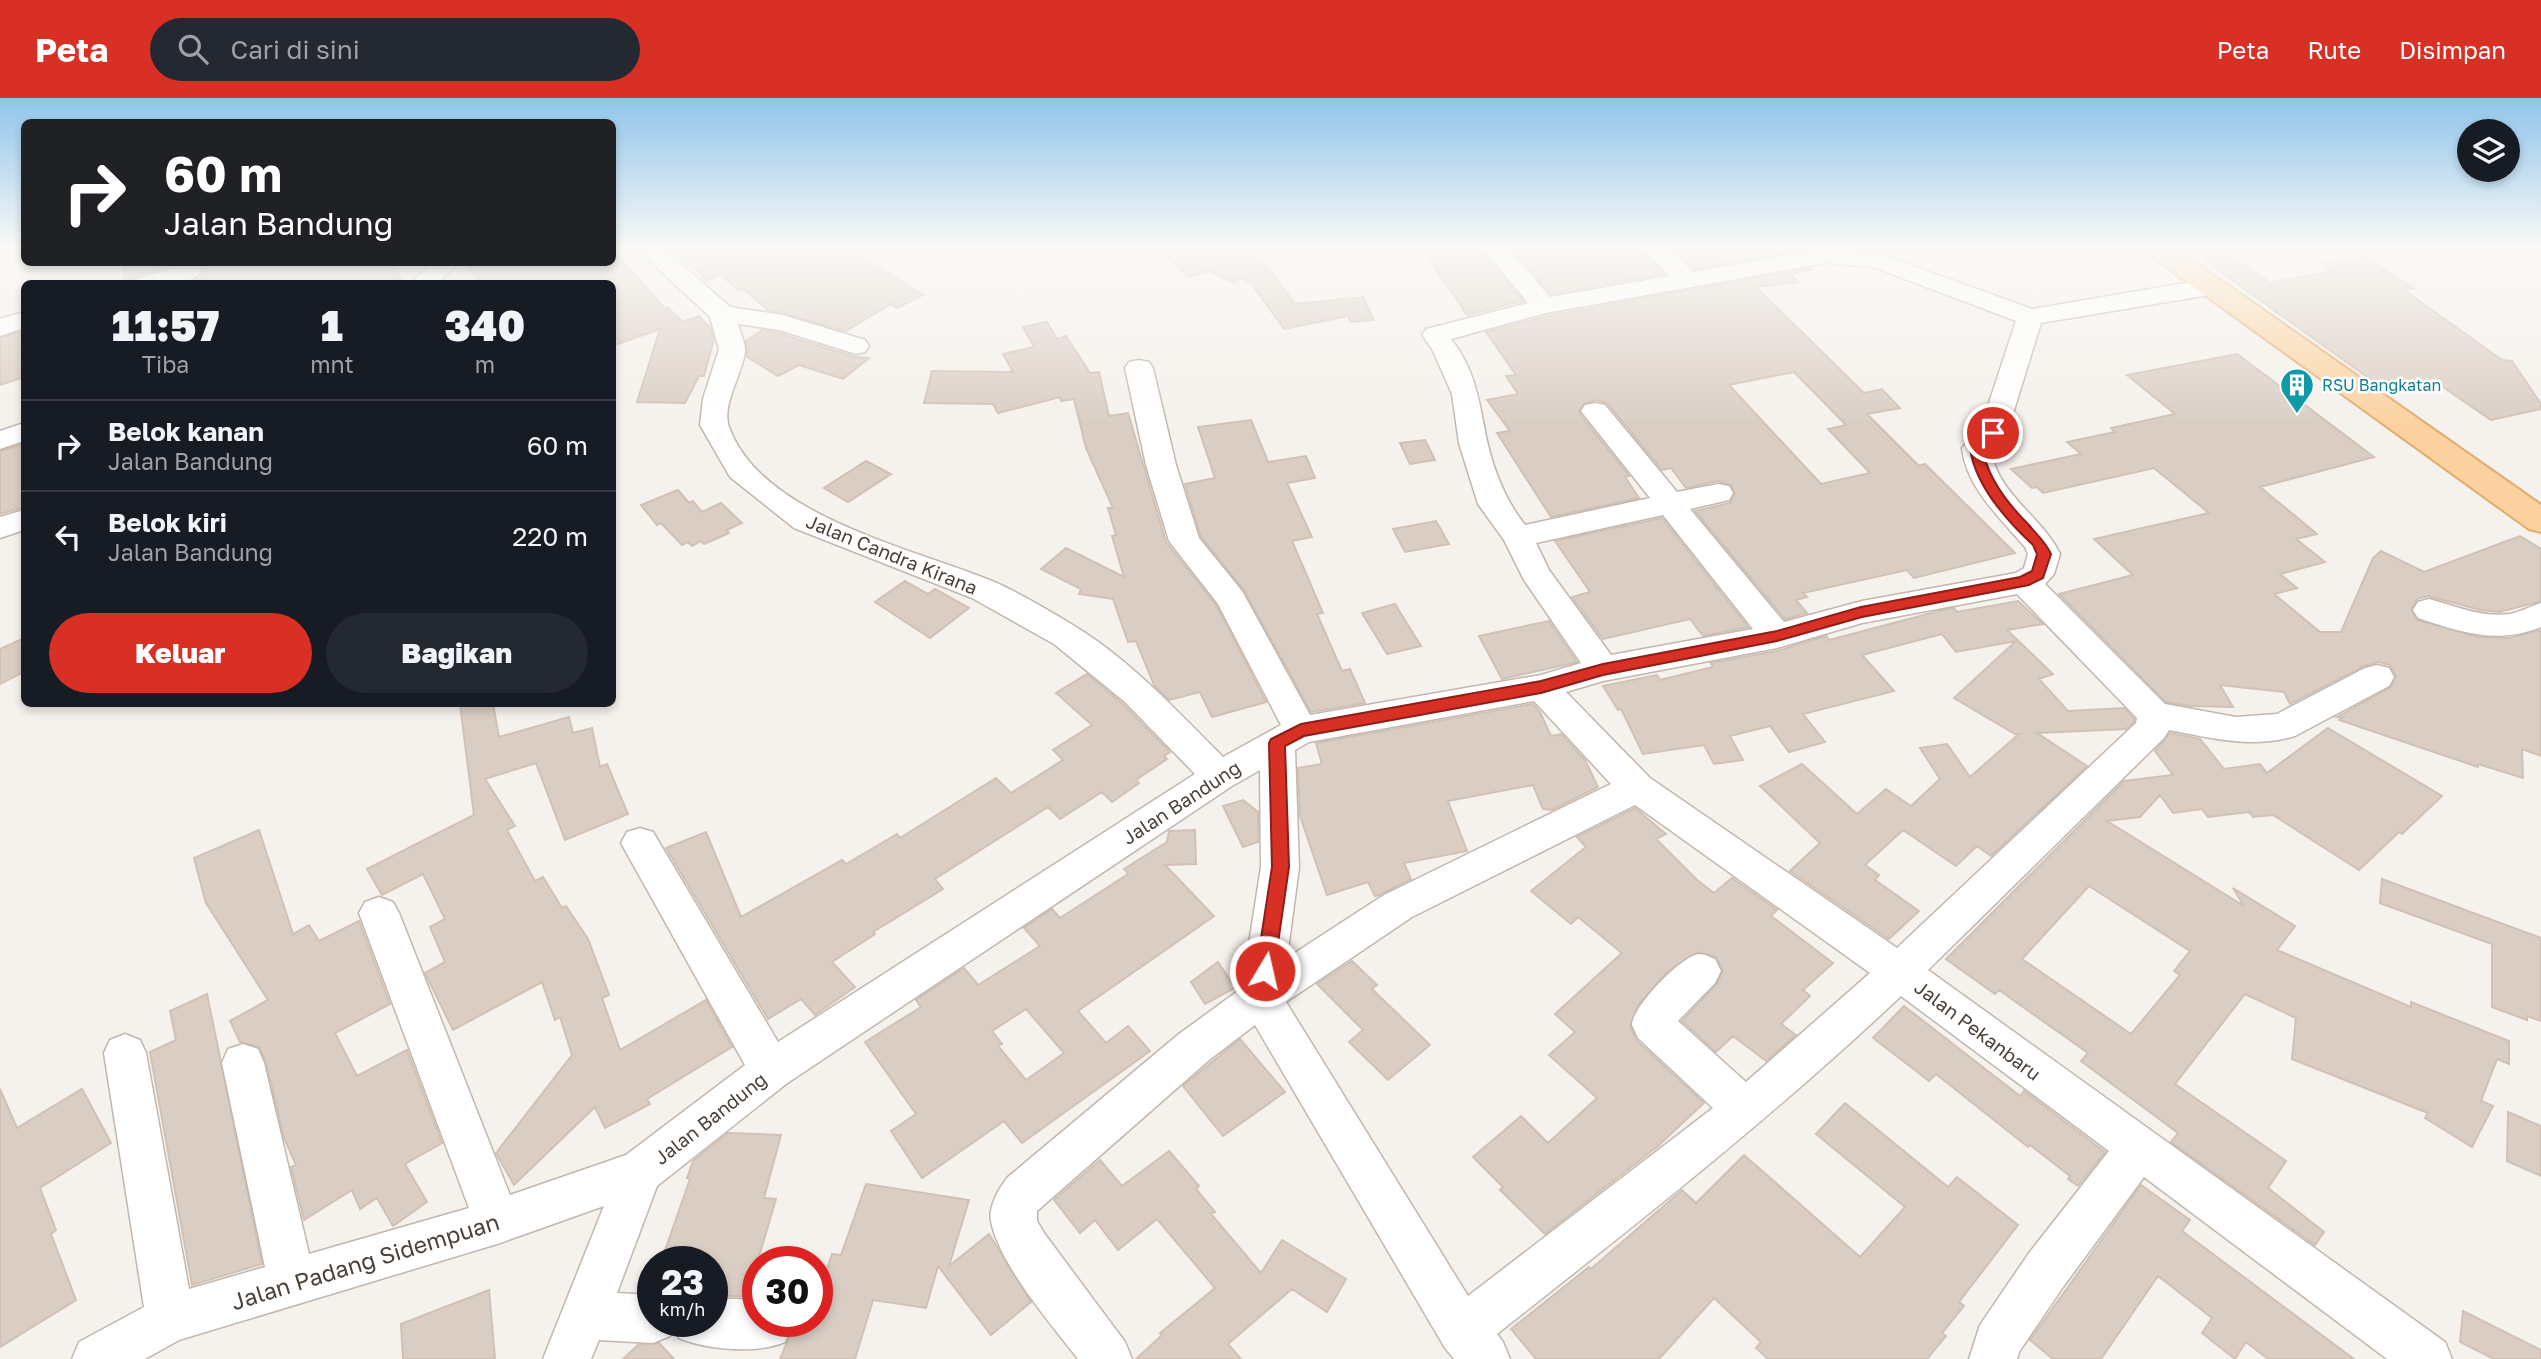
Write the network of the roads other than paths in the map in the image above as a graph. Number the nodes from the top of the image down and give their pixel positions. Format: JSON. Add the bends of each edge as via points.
{"nodes":[{"id":1,"x":714,"y":307,"type":"edge"},
{"id":2,"x":1541,"y":307,"type":"edge"},
{"id":3,"x":2003,"y":307,"type":"edge"},
{"id":4,"x":2091,"y":307,"type":"edge"},
{"id":5,"x":2237,"y":307,"type":"edge"},
{"id":6,"x":722,"y":314,"type":"junction"},
{"id":7,"x":2030,"y":317,"type":"junction"},
{"id":8,"x":21,"y":321,"type":"edge"},
{"id":9,"x":0,"y":328,"type":"edge"},
{"id":10,"x":856,"y":346,"type":"dead end"},
{"id":11,"x":1139,"y":368,"type":"dead end"},
{"id":12,"x":1595,"y":411,"type":"dead end"},
{"id":13,"x":21,"y":433,"type":"edge"},
{"id":14,"x":0,"y":440,"type":"edge"},
{"id":15,"x":1718,"y":493,"type":"dead end"},
{"id":16,"x":1669,"y":503,"type":"junction"},
{"id":17,"x":21,"y":521,"type":"edge"},
{"id":18,"x":2541,"y":522,"type":"edge"},
{"id":19,"x":0,"y":528,"type":"edge"},
{"id":20,"x":1518,"y":537,"type":"junction"},
{"id":21,"x":2024,"y":582,"type":"junction"},
{"id":22,"x":2429,"y":610,"type":"dead end"},
{"id":23,"x":2541,"y":614,"type":"edge"},
{"id":24,"x":1777,"y":636,"type":"junction"},
{"id":25,"x":1603,"y":669,"type":"junction"},
{"id":26,"x":2377,"y":677,"type":"dead end"},
{"id":27,"x":1541,"y":687,"type":"junction"},
{"id":28,"x":2155,"y":715,"type":"junction"},
{"id":29,"x":1289,"y":737,"type":"junction"},
{"id":30,"x":1219,"y":776,"type":"junction"},
{"id":31,"x":1637,"y":788,"type":"junction"},
{"id":32,"x":640,"y":843,"type":"dead end"},
{"id":33,"x":379,"y":913,"type":"dead end"},
{"id":34,"x":1701,"y":971,"type":"dead end"},
{"id":35,"x":1899,"y":972,"type":"junction"},
{"id":36,"x":1261,"y":997,"type":"junction"},
{"id":37,"x":125,"y":1052,"type":"dead end"},
{"id":38,"x":243,"y":1063,"type":"dead end"},
{"id":39,"x":771,"y":1070,"type":"junction"},
{"id":40,"x":1745,"y":1109,"type":"junction"},
{"id":41,"x":2138,"y":1149,"type":"junction"},
{"id":42,"x":640,"y":1172,"type":"junction"},
{"id":43,"x":497,"y":1222,"type":"junction"},
{"id":44,"x":292,"y":1282,"type":"junction"},
{"id":45,"x":585,"y":1315,"type":"junction"},
{"id":46,"x":637,"y":1318,"type":"edge"},
{"id":47,"x":170,"y":1319,"type":"junction"},
{"id":48,"x":1474,"y":1345,"type":"edge"},
{"id":49,"x":96,"y":1359,"type":"edge"},
{"id":50,"x":567,"y":1359,"type":"edge"},
{"id":51,"x":1108,"y":1359,"type":"edge"},
{"id":52,"x":1993,"y":1359,"type":"edge"},
{"id":53,"x":2428,"y":1359,"type":"edge"}],
"edges":[{"from":1,"to":6,"type":"street"},
{"from":2,"to":20,"type":"street","via":[[1435,335],[1466,394],[1486,487]]},
{"from":3,"to":7,"type":"street"},
{"from":4,"to":7,"type":"street"},
{"from":5,"to":18,"type":"main road"},
{"from":6,"to":10,"type":"street","via":[[783,323]]},
{"from":6,"to":30,"type":"street","name":"Jalan Candra Kirana","via":[[732,349],[714,425],[740,471],[805,521],[983,590],[1066,636],[1137,694]]},
{"from":7,"to":21,"type":"street","via":[[1993,433],[1976,448],[1978,463],[1997,496],[2044,554],[2038,574]]},
{"from":8,"to":9,"type":"street"},
{"from":11,"to":29,"type":"street","via":[[1184,541],[1231,599]]},
{"from":12,"to":16,"type":"street"},
{"from":13,"to":14,"type":"street"},
{"from":15,"to":16,"type":"street"},
{"from":16,"to":20,"type":"street"},
{"from":16,"to":24,"type":"street"},
{"from":17,"to":19,"type":"street"},
{"from":20,"to":25,"type":"street","via":[[1535,573]]},
{"from":21,"to":24,"type":"street","name":"Jalan Bandung","via":[[1861,612]]},
{"from":21,"to":28,"type":"street"},
{"from":22,"to":23,"type":"street","via":[[2491,627],[2522,624]]},
{"from":24,"to":25,"type":"street","name":"Jalan Bandung"},
{"from":25,"to":27,"type":"street","name":"Jalan Bandung"},
{"from":26,"to":28,"type":"street","via":[[2283,727],[2236,730]]},
{"from":27,"to":29,"type":"street","name":"Jalan Bandung"},
{"from":27,"to":31,"type":"street","name":"Jalan Pekanbaru"},
{"from":28,"to":35,"type":"street","via":[[2152,729]]},
{"from":29,"to":30,"type":"street","name":"Jalan Bandung"},
{"from":29,"to":36,"type":"street","via":[[1280,867]]},
{"from":30,"to":39,"type":"street","name":"Jalan Bandung"},
{"from":31,"to":35,"type":"street","name":"Jalan Pekanbaru"},
{"from":31,"to":36,"type":"street","via":[[1398,906]]},
{"from":32,"to":39,"type":"street"},
{"from":33,"to":43,"type":"street"},
{"from":34,"to":40,"type":"street","via":[[1653,1018],[1653,1025]]},
{"from":35,"to":40,"type":"street"},
{"from":35,"to":41,"type":"street","name":"Jalan Pekanbaru"},
{"from":36,"to":48,"type":"street"},
{"from":36,"to":51,"type":"street","via":[[1194,1047],[1014,1205],[1014,1224],[1027,1248]]},
{"from":37,"to":47,"type":"street"},
{"from":38,"to":44,"type":"street"},
{"from":39,"to":42,"type":"street","name":"Jalan Bandung"},
{"from":40,"to":48,"type":"street"},
{"from":41,"to":52,"type":"street","via":[[2046,1270],[1997,1342]]},
{"from":41,"to":53,"type":"street","name":"Jalan Pekanbaru"},
{"from":42,"to":43,"type":"street","name":"Jalan Padang Sidempuan"},
{"from":42,"to":45,"type":"street"},
{"from":43,"to":44,"type":"street","name":"Jalan Padang Sidempuan"},
{"from":44,"to":47,"type":"street","name":"Jalan Padang Sidempuan"},
{"from":45,"to":46,"type":"street"},
{"from":45,"to":50,"type":"street"},
{"from":47,"to":49,"type":"street","name":"Jalan Padang Sidempuan"}]}
